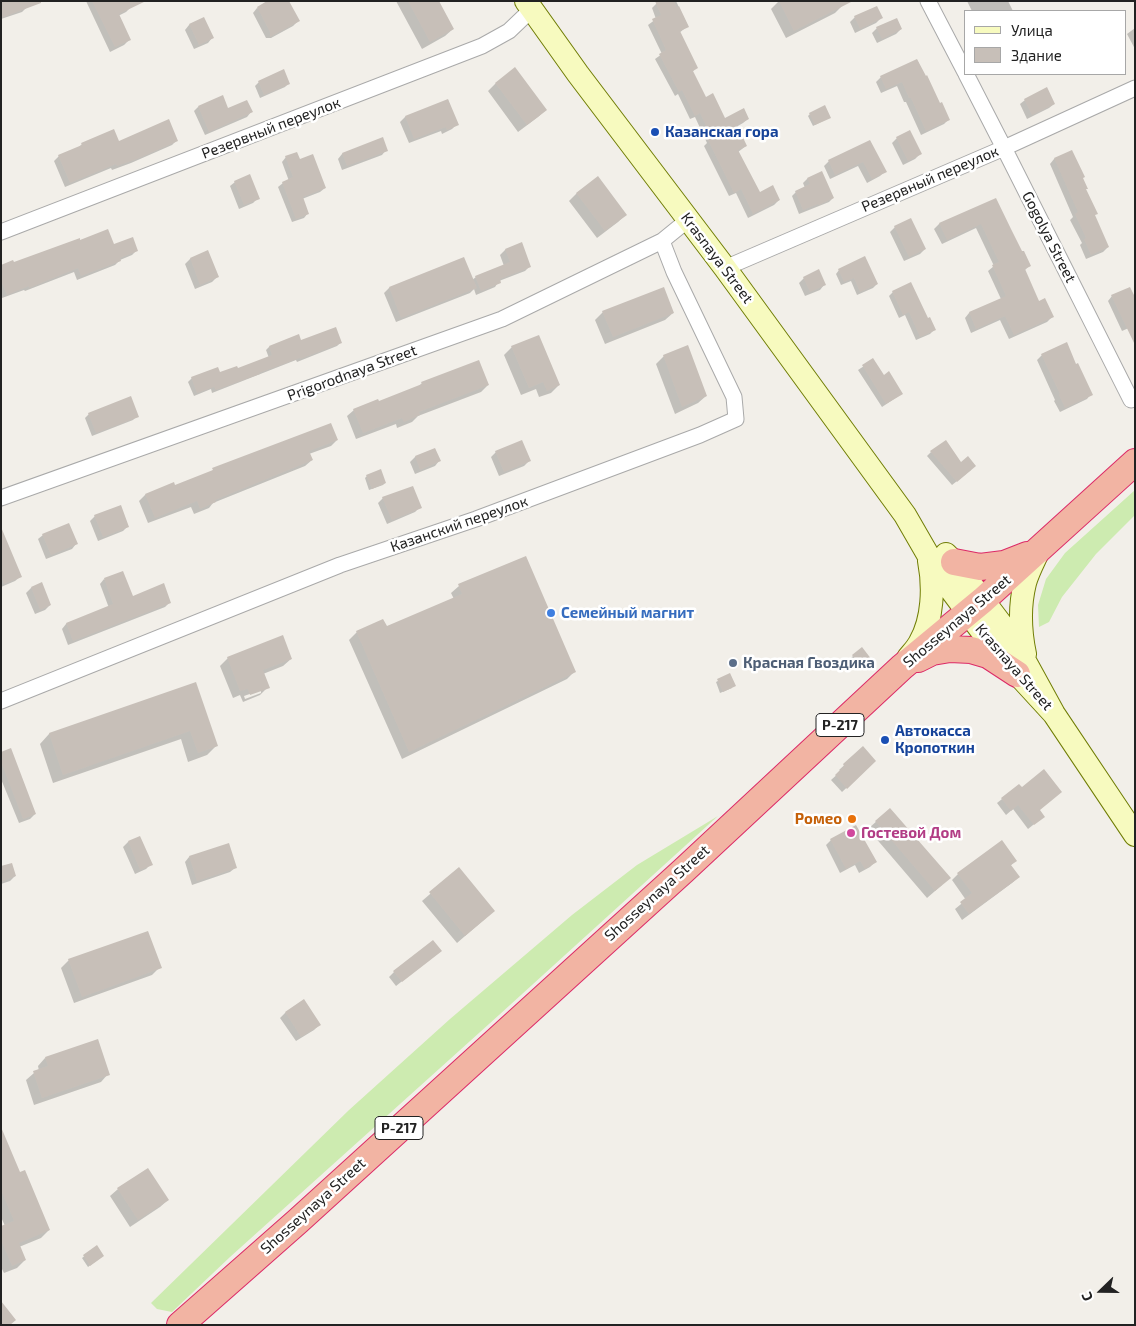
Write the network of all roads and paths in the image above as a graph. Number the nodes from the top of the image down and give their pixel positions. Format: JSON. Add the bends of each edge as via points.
{"nodes":[{"id":1,"x":928,"y":1,"type":"edge"},
{"id":2,"x":529,"y":5,"type":"edge"},
{"id":3,"x":964,"y":71,"type":"edge"},
{"id":4,"x":966,"y":75,"type":"edge"},
{"id":5,"x":1135,"y":88,"type":"edge"},
{"id":6,"x":1004,"y":148,"type":"junction"},
{"id":7,"x":688,"y":219,"type":"junction"},
{"id":8,"x":1,"y":232,"type":"edge"},
{"id":9,"x":662,"y":241,"type":"junction"},
{"id":10,"x":725,"y":268,"type":"junction"},
{"id":11,"x":1132,"y":400,"type":"dead end"},
{"id":12,"x":1135,"y":462,"type":"edge"},
{"id":13,"x":1,"y":498,"type":"edge"},
{"id":14,"x":905,"y":515,"type":"junction"},
{"id":15,"x":1039,"y":550,"type":"junction"},
{"id":16,"x":927,"y":553,"type":"junction"},
{"id":17,"x":954,"y":562,"type":"junction"},
{"id":18,"x":975,"y":606,"type":"junction"},
{"id":19,"x":902,"y":667,"type":"junction"},
{"id":20,"x":1023,"y":670,"type":"junction"},
{"id":21,"x":1,"y":700,"type":"edge"},
{"id":22,"x":1135,"y":835,"type":"edge"},
{"id":23,"x":180,"y":1325,"type":"edge"}],
"edges":[{"from":1,"to":3,"type":"street","name":"Gogolya Street"},
{"from":2,"to":7,"type":"main road","name":"Krasnaya Street"},
{"from":2,"to":8,"type":"street","name":"Резервный переулок","via":[[509,31],[482,46]]},
{"from":4,"to":6,"type":"street","name":"Gogolya Street"},
{"from":5,"to":6,"type":"street","name":"Резервный переулок"},
{"from":6,"to":10,"type":"street","name":"Резервный переулок"},
{"from":6,"to":11,"type":"street","name":"Gogolya Street"},
{"from":7,"to":9,"type":"street","name":"Prigorodnaya Street"},
{"from":7,"to":10,"type":"main road","name":"Krasnaya Street"},
{"from":9,"to":13,"type":"street","name":"Prigorodnaya Street","via":[[502,319]]},
{"from":9,"to":21,"type":"street","name":"Казанский переулок","via":[[734,398],[736,419],[476,519],[340,565]]},
{"from":10,"to":14,"type":"main road","name":"Krasnaya Street"},
{"from":12,"to":15,"type":"highway","name":"Shosseynaya Street","number":"Р-217"},
{"from":14,"to":16,"type":"main road","name":"Krasnaya Street"},
{"from":14,"to":17,"type":"main road","name":"Krasnaya Street"},
{"from":15,"to":17,"type":"highway","via":[[1004,564],[980,567]]},
{"from":15,"to":18,"type":"highway","name":"Shosseynaya Street","number":"Р-217"},
{"from":15,"to":20,"type":"main road","via":[[1025,581],[1020,610]]},
{"from":16,"to":18,"type":"main road","name":"Krasnaya Street","via":[[939,574]]},
{"from":16,"to":19,"type":"main road","via":[[932,578],[928,623],[920,642]]},
{"from":17,"to":18,"type":"main road","name":"Krasnaya Street"},
{"from":18,"to":19,"type":"highway","name":"Shosseynaya Street","number":"Р-217"},
{"from":18,"to":20,"type":"main road","name":"Krasnaya Street","via":[[998,653]]},
{"from":19,"to":20,"type":"highway","via":[[932,652],[950,649],[971,650]]},
{"from":19,"to":23,"type":"highway","name":"Shosseynaya Street","number":"Р-217","via":[[676,877]]},
{"from":20,"to":22,"type":"main road","name":"Krasnaya Street"}]}
